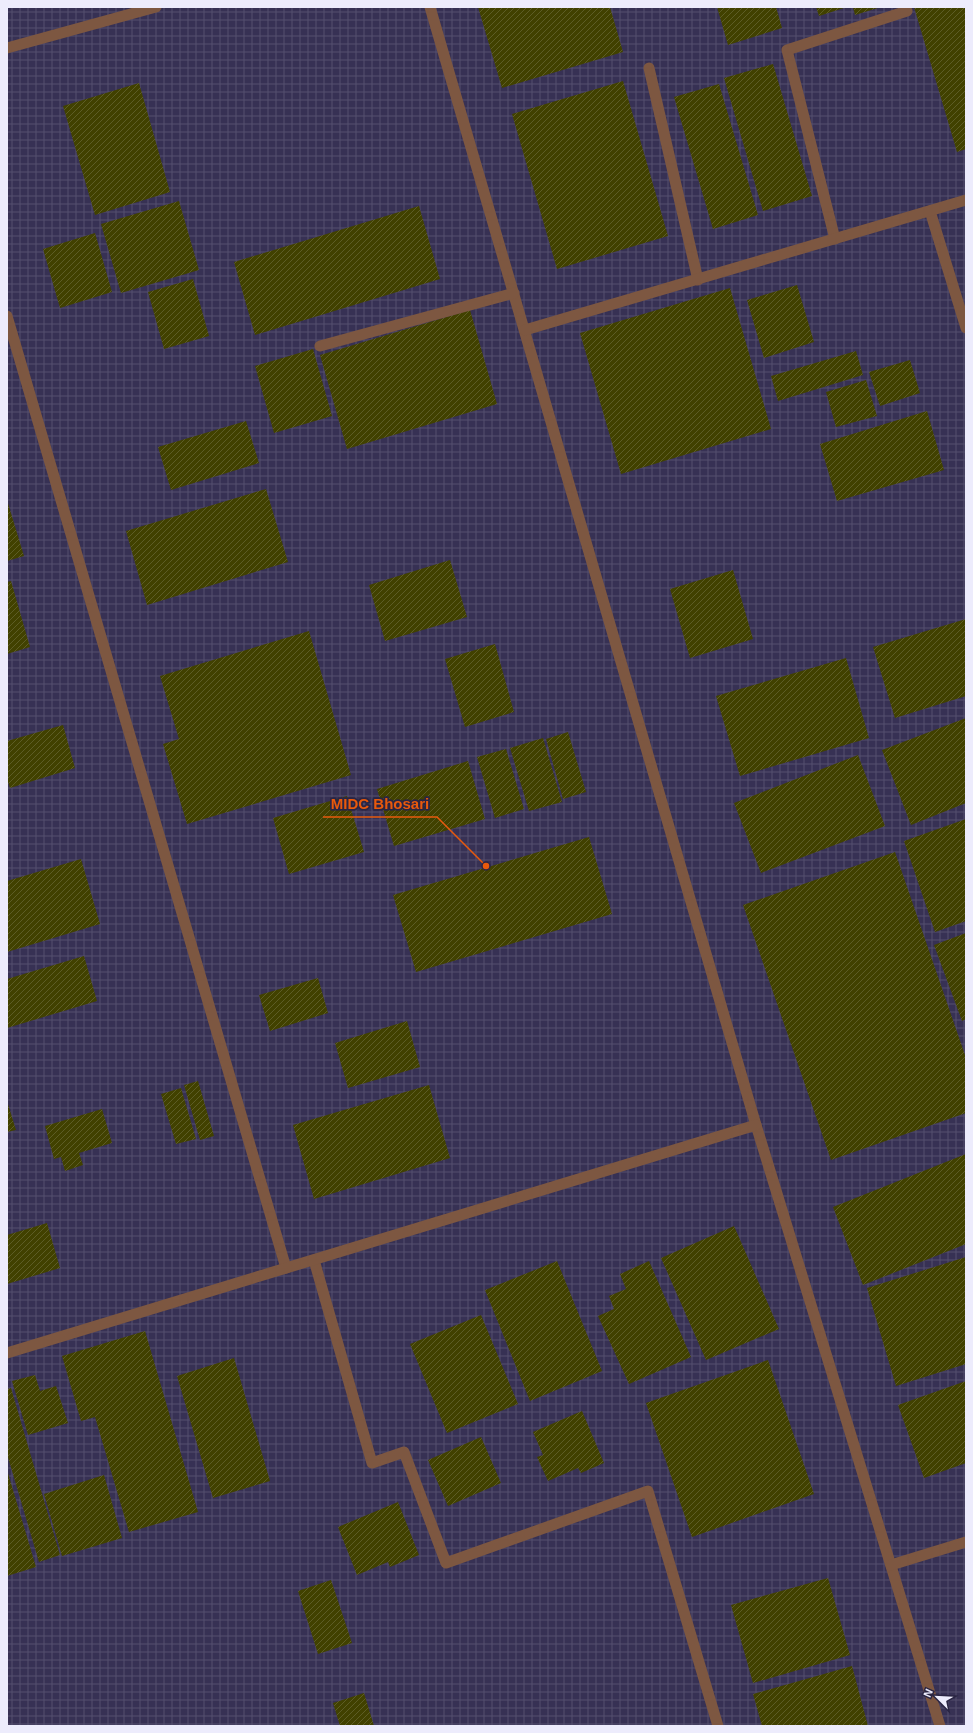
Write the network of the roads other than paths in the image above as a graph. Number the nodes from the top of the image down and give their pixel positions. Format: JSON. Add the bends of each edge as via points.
{"nodes":[{"id":1,"x":156,"y":7,"type":"edge"},
{"id":2,"x":430,"y":7,"type":"edge"},
{"id":3,"x":905,"y":7,"type":"edge"},
{"id":4,"x":7,"y":48,"type":"edge"},
{"id":5,"x":649,"y":68,"type":"dead end"},
{"id":6,"x":966,"y":200,"type":"edge"},
{"id":7,"x":930,"y":211,"type":"junction"},
{"id":8,"x":835,"y":239,"type":"junction"},
{"id":9,"x":698,"y":280,"type":"junction"},
{"id":10,"x":514,"y":294,"type":"junction"},
{"id":11,"x":7,"y":316,"type":"edge"},
{"id":12,"x":966,"y":328,"type":"edge"},
{"id":13,"x":524,"y":330,"type":"junction"},
{"id":14,"x":320,"y":346,"type":"dead end"},
{"id":15,"x":756,"y":1125,"type":"junction"},
{"id":16,"x":314,"y":1260,"type":"junction"},
{"id":17,"x":286,"y":1268,"type":"junction"},
{"id":18,"x":7,"y":1353,"type":"edge"},
{"id":19,"x":966,"y":1542,"type":"edge"},
{"id":20,"x":891,"y":1565,"type":"junction"},
{"id":21,"x":718,"y":1726,"type":"edge"},
{"id":22,"x":940,"y":1726,"type":"edge"}],
"edges":[{"from":1,"to":4,"type":"lane"},
{"from":2,"to":10,"type":"lane"},
{"from":3,"to":8,"type":"lane","via":[[907,11],[787,50]]},
{"from":5,"to":9,"type":"lane"},
{"from":6,"to":7,"type":"lane"},
{"from":7,"to":8,"type":"lane"},
{"from":7,"to":12,"type":"lane"},
{"from":8,"to":9,"type":"lane"},
{"from":9,"to":13,"type":"lane"},
{"from":10,"to":13,"type":"lane"},
{"from":10,"to":14,"type":"lane"},
{"from":11,"to":17,"type":"lane"},
{"from":13,"to":15,"type":"lane"},
{"from":15,"to":16,"type":"lane"},
{"from":15,"to":20,"type":"lane"},
{"from":16,"to":17,"type":"lane"},
{"from":16,"to":21,"type":"lane","via":[[372,1463],[404,1452],[446,1563],[648,1491]]},
{"from":17,"to":18,"type":"lane"},
{"from":19,"to":20,"type":"lane"},
{"from":20,"to":22,"type":"lane"}]}
